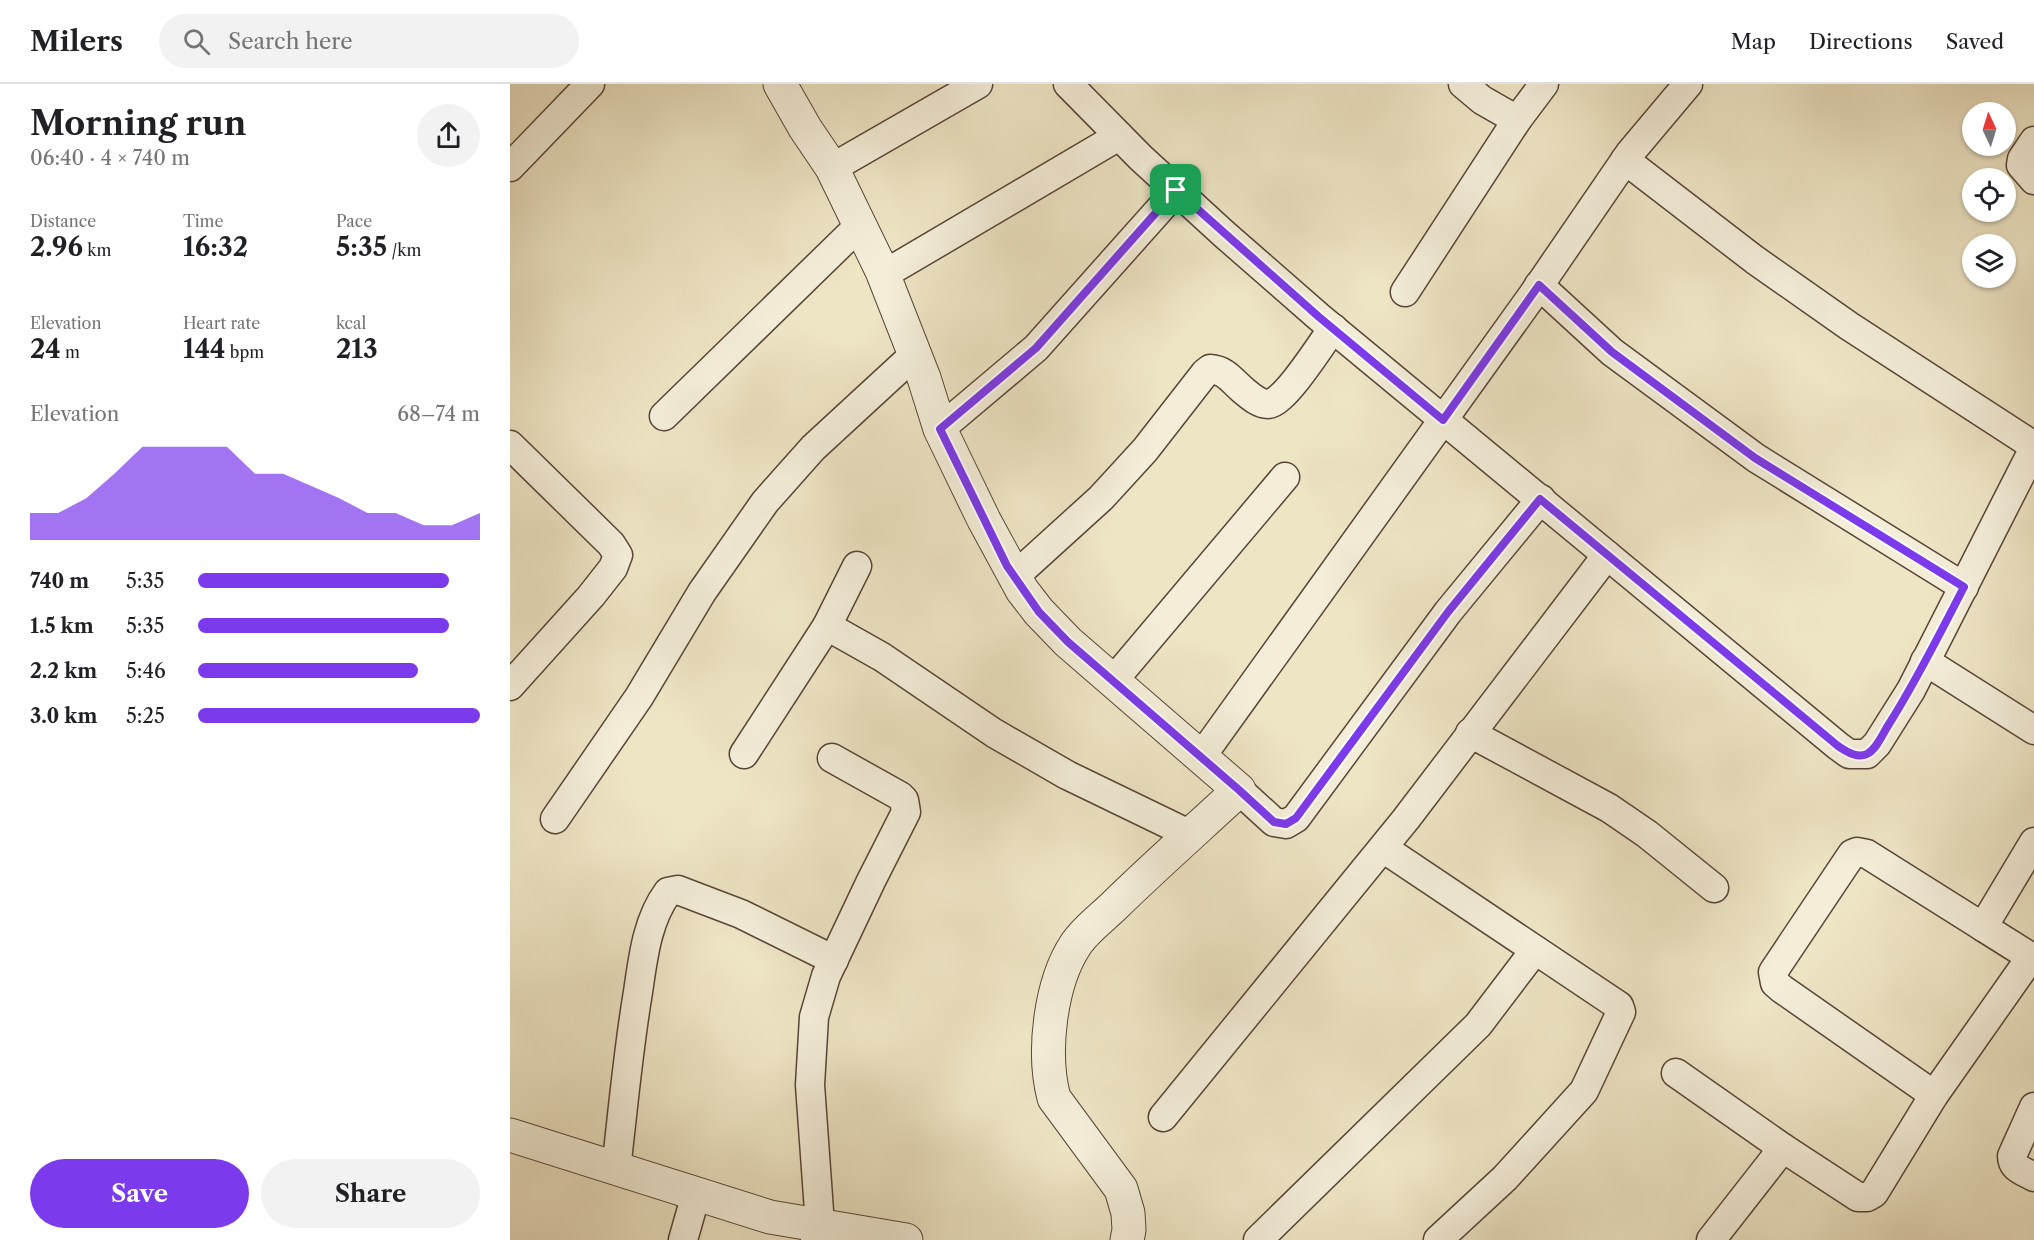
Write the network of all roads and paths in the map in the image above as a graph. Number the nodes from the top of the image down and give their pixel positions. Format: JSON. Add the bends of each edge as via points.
{"nodes":[{"id":1,"x":590,"y":84,"type":"edge"},
{"id":2,"x":780,"y":84,"type":"edge"},
{"id":3,"x":978,"y":84,"type":"edge"},
{"id":4,"x":1068,"y":84,"type":"edge"},
{"id":5,"x":1463,"y":84,"type":"edge"},
{"id":6,"x":1544,"y":84,"type":"edge"},
{"id":7,"x":1677,"y":88,"type":"edge"},
{"id":8,"x":1517,"y":120,"type":"junction"},
{"id":9,"x":1119,"y":136,"type":"junction"},
{"id":10,"x":2034,"y":141,"type":"edge"},
{"id":11,"x":1625,"y":160,"type":"junction"},
{"id":12,"x":510,"y":167,"type":"edge"},
{"id":13,"x":832,"y":168,"type":"junction"},
{"id":14,"x":2034,"y":180,"type":"edge"},
{"id":15,"x":1176,"y":190,"type":"junction"},
{"id":16,"x":860,"y":225,"type":"junction"},
{"id":17,"x":883,"y":275,"type":"junction"},
{"id":18,"x":1539,"y":285,"type":"junction"},
{"id":19,"x":1405,"y":292,"type":"dead end"},
{"id":20,"x":1333,"y":328,"type":"junction"},
{"id":21,"x":915,"y":354,"type":"junction"},
{"id":22,"x":664,"y":416,"type":"dead end"},
{"id":23,"x":1443,"y":420,"type":"junction"},
{"id":24,"x":940,"y":429,"type":"junction"},
{"id":25,"x":510,"y":445,"type":"edge"},
{"id":26,"x":2034,"y":447,"type":"edge"},
{"id":27,"x":1285,"y":477,"type":"dead end"},
{"id":28,"x":1540,"y":499,"type":"junction"},
{"id":29,"x":1607,"y":555,"type":"junction"},
{"id":30,"x":857,"y":566,"type":"dead end"},
{"id":31,"x":1014,"y":577,"type":"junction"},
{"id":32,"x":1964,"y":587,"type":"junction"},
{"id":33,"x":827,"y":626,"type":"junction"},
{"id":34,"x":1925,"y":661,"type":"junction"},
{"id":35,"x":1113,"y":681,"type":"junction"},
{"id":36,"x":510,"y":686,"type":"edge"},
{"id":37,"x":2034,"y":730,"type":"edge"},
{"id":38,"x":1470,"y":733,"type":"junction"},
{"id":39,"x":744,"y":754,"type":"dead end"},
{"id":40,"x":1201,"y":757,"type":"junction"},
{"id":41,"x":832,"y":758,"type":"dead end"},
{"id":42,"x":1239,"y":790,"type":"junction"},
{"id":43,"x":555,"y":819,"type":"dead end"},
{"id":44,"x":1191,"y":835,"type":"junction"},
{"id":45,"x":2034,"y":842,"type":"edge"},
{"id":46,"x":1383,"y":848,"type":"junction"},
{"id":47,"x":1714,"y":888,"type":"dead end"},
{"id":48,"x":1983,"y":927,"type":"junction"},
{"id":49,"x":1535,"y":950,"type":"junction"},
{"id":50,"x":2032,"y":958,"type":"edge"},
{"id":51,"x":834,"y":960,"type":"junction"},
{"id":52,"x":1677,"y":1073,"type":"dead end"},
{"id":53,"x":1934,"y":1095,"type":"junction"},
{"id":54,"x":2034,"y":1107,"type":"edge"},
{"id":55,"x":1163,"y":1117,"type":"dead end"},
{"id":56,"x":510,"y":1135,"type":"edge"},
{"id":57,"x":1783,"y":1148,"type":"junction"},
{"id":58,"x":616,"y":1169,"type":"junction"},
{"id":59,"x":2034,"y":1177,"type":"edge"},
{"id":60,"x":696,"y":1194,"type":"junction"},
{"id":61,"x":818,"y":1233,"type":"edge"},
{"id":62,"x":683,"y":1240,"type":"edge"},
{"id":63,"x":906,"y":1240,"type":"edge"},
{"id":64,"x":1127,"y":1240,"type":"edge"},
{"id":65,"x":1258,"y":1240,"type":"edge"},
{"id":66,"x":1438,"y":1240,"type":"edge"},
{"id":67,"x":1712,"y":1240,"type":"edge"}],
"edges":[{"from":1,"to":12,"type":"street"},
{"from":2,"to":13,"type":"street"},
{"from":3,"to":13,"type":"street"},
{"from":4,"to":9,"type":"street"},
{"from":5,"to":8,"type":"street"},
{"from":6,"to":8,"type":"street"},
{"from":7,"to":11,"type":"street"},
{"from":8,"to":19,"type":"street"},
{"from":9,"to":15,"type":"street"},
{"from":9,"to":17,"type":"street"},
{"from":10,"to":14,"type":"street","via":[[2020,165]]},
{"from":11,"to":18,"type":"street"},
{"from":11,"to":26,"type":"street","via":[[1850,327]]},
{"from":13,"to":16,"type":"street"},
{"from":15,"to":20,"type":"street"},
{"from":15,"to":24,"type":"street","via":[[1036,348]]},
{"from":16,"to":17,"type":"street"},
{"from":16,"to":22,"type":"street"},
{"from":17,"to":21,"type":"street"},
{"from":18,"to":23,"type":"street"},
{"from":18,"to":32,"type":"street","via":[[1612,352],[1755,458]]},
{"from":20,"to":23,"type":"street"},
{"from":20,"to":31,"type":"street","via":[[1278,402],[1267,405],[1253,399],[1223,372],[1210,369],[1101,498]]},
{"from":21,"to":24,"type":"street"},
{"from":21,"to":43,"type":"street","via":[[813,448],[765,502]]},
{"from":23,"to":28,"type":"street"},
{"from":23,"to":40,"type":"street"},
{"from":24,"to":31,"type":"street"},
{"from":25,"to":36,"type":"street","via":[[618,555],[591,596]]},
{"from":26,"to":32,"type":"street"},
{"from":27,"to":35,"type":"street"},
{"from":28,"to":29,"type":"street"},
{"from":28,"to":42,"type":"street","via":[[1448,612],[1296,818],[1286,824],[1274,822]]},
{"from":29,"to":34,"type":"street","via":[[1849,754],[1867,754],[1877,744]]},
{"from":29,"to":38,"type":"street"},
{"from":30,"to":33,"type":"street"},
{"from":31,"to":35,"type":"street","via":[[1039,612]]},
{"from":32,"to":34,"type":"street"},
{"from":33,"to":39,"type":"street"},
{"from":33,"to":44,"type":"street","via":[[1067,775]]},
{"from":34,"to":37,"type":"street"},
{"from":35,"to":40,"type":"street"},
{"from":38,"to":46,"type":"street"},
{"from":38,"to":47,"type":"street","via":[[1609,808]]},
{"from":40,"to":42,"type":"street"},
{"from":41,"to":51,"type":"street","via":[[900,796],[906,812]]},
{"from":42,"to":44,"type":"street"},
{"from":44,"to":64,"type":"street","via":[[1077,943],[1059,980],[1054,1003],[1048,1056],[1054,1098],[1121,1189],[1128,1214]]},
{"from":45,"to":48,"type":"street"},
{"from":46,"to":49,"type":"street"},
{"from":46,"to":55,"type":"street"},
{"from":48,"to":50,"type":"street"},
{"from":48,"to":53,"type":"street","via":[[1867,854],[1857,852],[1773,972],[1775,983],[1782,989]]},
{"from":49,"to":65,"type":"street","via":[[1478,1025]]},
{"from":49,"to":66,"type":"street","via":[[1619,1006],[1622,1012],[1584,1090],[1572,1106],[1505,1178]]},
{"from":50,"to":53,"type":"street"},
{"from":51,"to":58,"type":"street","via":[[741,914],[678,890],[668,892],[653,920],[644,957]]},
{"from":51,"to":61,"type":"street","via":[[814,1017],[811,1043]]},
{"from":52,"to":57,"type":"street"},
{"from":53,"to":57,"type":"street","via":[[1874,1193],[1867,1197],[1858,1197]]},
{"from":54,"to":59,"type":"street","via":[[2012,1156],[2015,1167]]},
{"from":56,"to":58,"type":"street"},
{"from":57,"to":67,"type":"street"},
{"from":58,"to":60,"type":"street"},
{"from":60,"to":61,"type":"street"},
{"from":60,"to":62,"type":"street"},
{"from":61,"to":63,"type":"street"}]}
